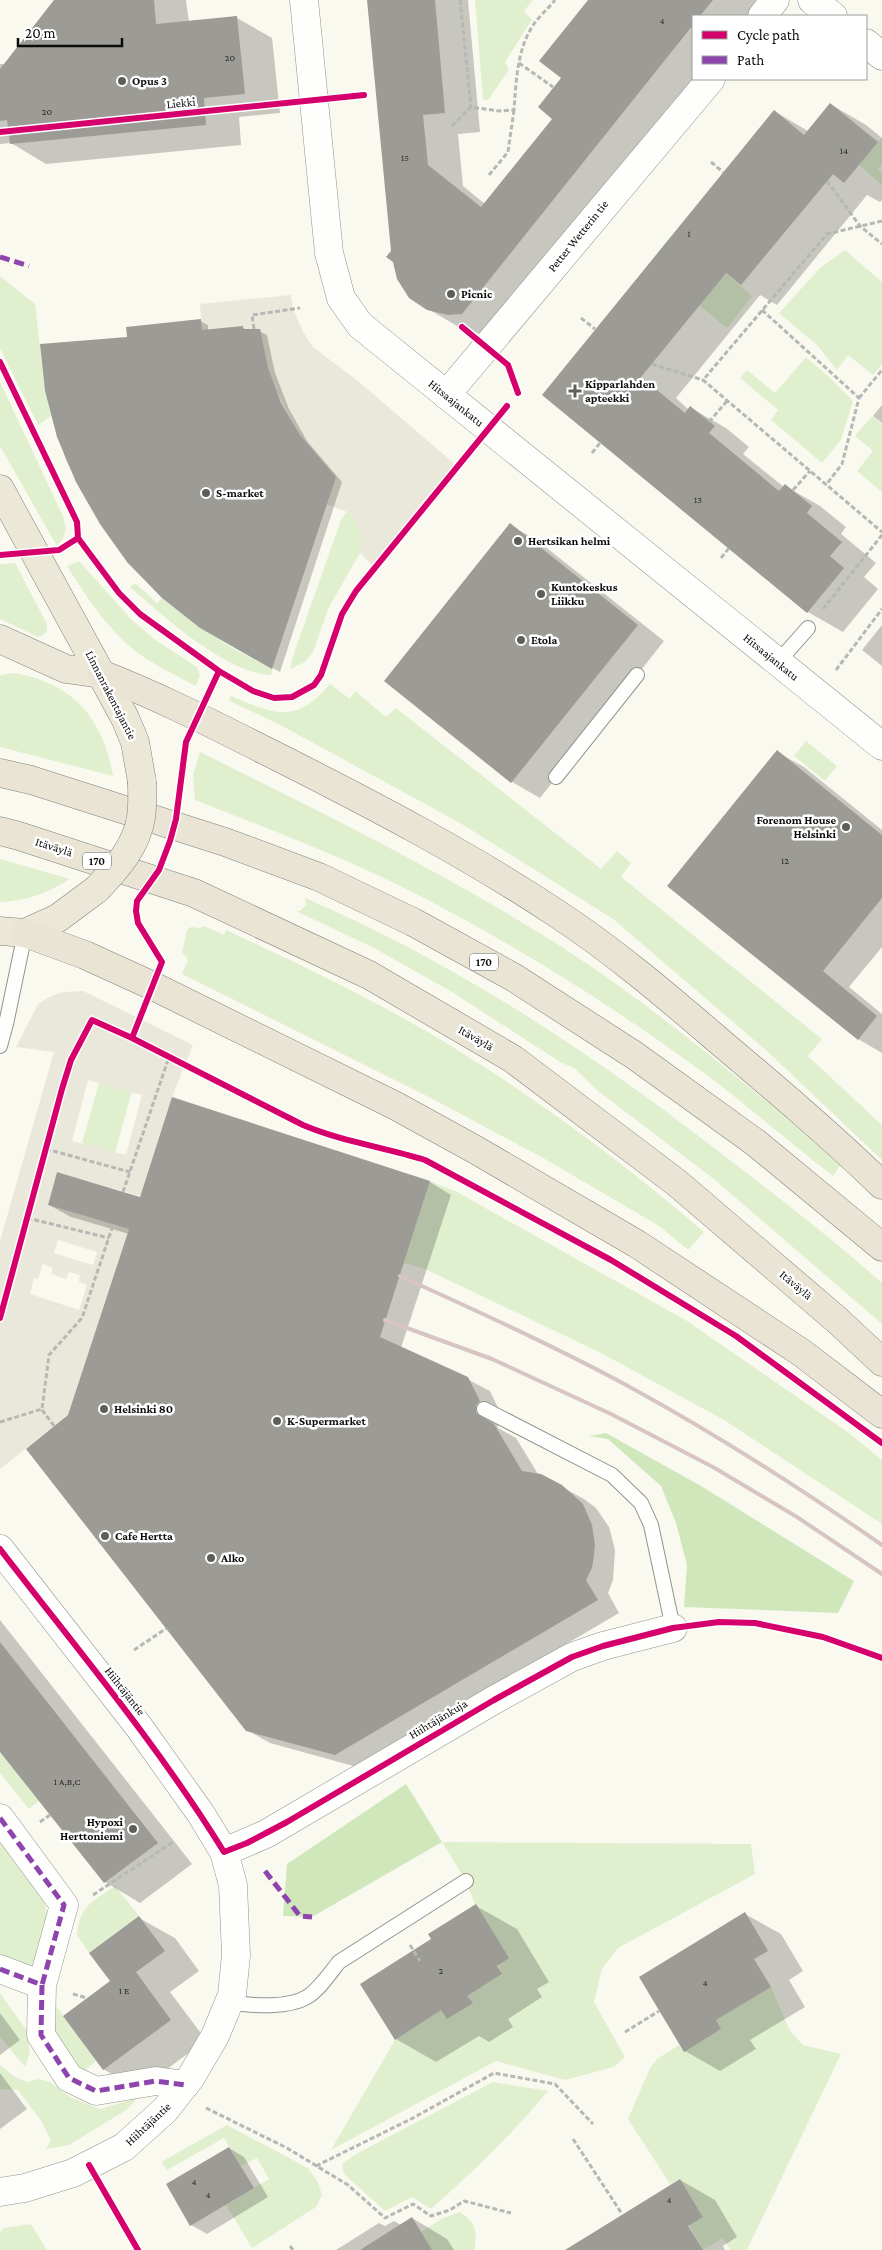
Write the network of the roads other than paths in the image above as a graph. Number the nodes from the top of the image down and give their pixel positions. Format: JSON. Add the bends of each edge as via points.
{"nodes":[{"id":1,"x":304,"y":0,"type":"edge"},
{"id":2,"x":775,"y":0,"type":"edge"},
{"id":3,"x":812,"y":0,"type":"edge"},
{"id":4,"x":763,"y":15,"type":"edge"},
{"id":5,"x":832,"y":15,"type":"edge"},
{"id":6,"x":867,"y":44,"type":"edge"},
{"id":7,"x":882,"y":56,"type":"edge"},
{"id":8,"x":709,"y":80,"type":"edge"},
{"id":9,"x":446,"y":395,"type":"junction"},
{"id":10,"x":0,"y":489,"type":"edge"},
{"id":11,"x":808,"y":628,"type":"road end"},
{"id":12,"x":0,"y":639,"type":"edge"},
{"id":13,"x":778,"y":662,"type":"junction"},
{"id":14,"x":101,"y":674,"type":"junction"},
{"id":15,"x":637,"y":675,"type":"dead end"},
{"id":16,"x":882,"y":746,"type":"edge"},
{"id":17,"x":0,"y":773,"type":"edge"},
{"id":18,"x":556,"y":777,"type":"dead end"},
{"id":19,"x":0,"y":832,"type":"edge"},
{"id":20,"x":12,"y":932,"type":"edge"},
{"id":21,"x":0,"y":1046,"type":"edge"},
{"id":22,"x":882,"y":1185,"type":"edge"},
{"id":23,"x":882,"y":1247,"type":"edge"},
{"id":24,"x":882,"y":1362,"type":"edge"},
{"id":25,"x":484,"y":1409,"type":"dead end"},
{"id":26,"x":882,"y":1414,"type":"edge"},
{"id":27,"x":0,"y":1550,"type":"edge"},
{"id":28,"x":673,"y":1628,"type":"joint"},
{"id":29,"x":0,"y":1818,"type":"edge"},
{"id":30,"x":224,"y":1852,"type":"junction"},
{"id":31,"x":466,"y":1881,"type":"dead end"},
{"id":32,"x":0,"y":1969,"type":"edge"},
{"id":33,"x":42,"y":1985,"type":"junction"},
{"id":34,"x":229,"y":2003,"type":"junction"},
{"id":35,"x":186,"y":2085,"type":"junction"},
{"id":36,"x":0,"y":2192,"type":"edge"}],
"edges":[{"from":1,"to":9,"type":"street","name":"Hitsaajankatu","via":[[329,253],[341,298],[360,325]]},
{"from":2,"to":4,"type":"street"},
{"from":3,"to":5,"type":"street"},
{"from":6,"to":7,"type":"street"},
{"from":8,"to":9,"type":"street","name":"Petter Wetterin tie"},
{"from":9,"to":13,"type":"street","name":"Hitsaajankatu"},
{"from":10,"to":14,"type":"main road","name":"Linnanrakentajantie"},
{"from":11,"to":13,"type":"lane"},
{"from":12,"to":14,"type":"main road","via":[[66,669]]},
{"from":13,"to":16,"type":"street","name":"Hitsaajankatu"},
{"from":14,"to":20,"type":"main road","name":"Linnanrakentajantie","bridge":true,"via":[[135,742],[142,782],[141,818],[134,840],[120,865],[97,889],[58,918]]},
{"from":14,"to":22,"type":"highway","via":[[150,693],[341,788],[556,913],[660,990],[824,1128]]},
{"from":15,"to":18,"type":"lane"},
{"from":17,"to":23,"type":"highway","number":"170","via":[[225,842],[319,877],[413,922],[513,978],[634,1055],[756,1143]]},
{"from":19,"to":24,"type":"highway","name":"Itäväylä","number":"170","via":[[194,893],[369,975],[513,1059],[677,1183]]},
{"from":20,"to":21,"type":"lane","via":[[6,1024]]},
{"from":20,"to":26,"type":"highway","via":[[85,955],[153,986],[476,1150],[636,1244],[802,1353]]},
{"from":25,"to":28,"type":"lane","via":[[612,1475],[641,1504],[651,1525]]},
{"from":27,"to":30,"type":"street","name":"Hiihtäjäntie","via":[[139,1727]]},
{"from":28,"to":30,"type":"street","name":"Hiihtäjänkuja","via":[[572,1657],[266,1834]]},
{"from":29,"to":33,"type":"street","via":[[64,1905]]},
{"from":30,"to":34,"type":"street","name":"Hiihtäjäntie","via":[[233,1886],[235,1916],[236,1955]]},
{"from":31,"to":34,"type":"lane","via":[[338,1962],[307,1997],[281,2004]]},
{"from":32,"to":33,"type":"street"},
{"from":33,"to":35,"type":"street","via":[[41,2035],[69,2078],[96,2091],[156,2081]]},
{"from":34,"to":35,"type":"street","name":"Hiihtäjäntie","via":[[215,2036]]},
{"from":35,"to":36,"type":"street","name":"Hiihtäjäntie","via":[[165,2110],[124,2147],[73,2173]]}]}
